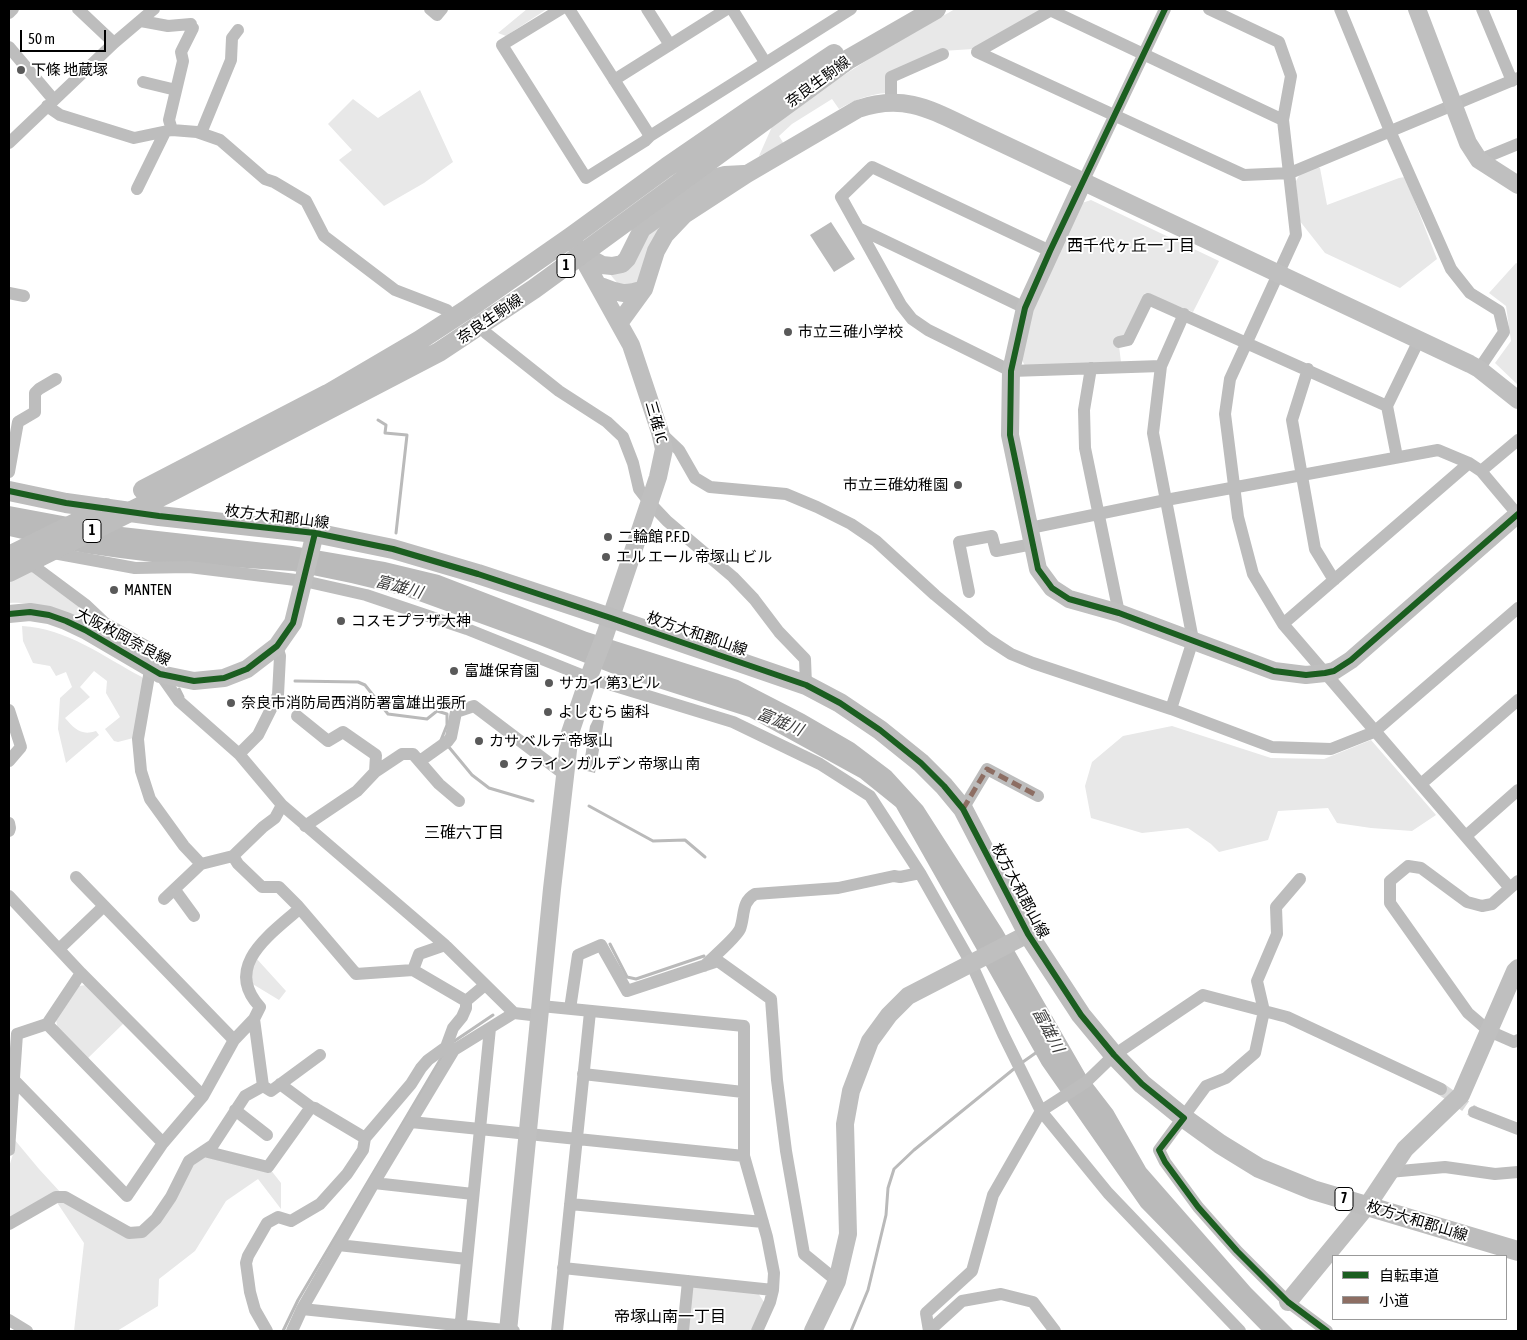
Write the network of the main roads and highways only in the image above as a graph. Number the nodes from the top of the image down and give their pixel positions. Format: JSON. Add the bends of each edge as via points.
{"nodes":[{"id":1,"x":909,"y":9,"type":"edge"},
{"id":2,"x":936,"y":9,"type":"edge"},
{"id":3,"x":9,"y":491,"type":"edge"},
{"id":4,"x":9,"y":565,"type":"edge"},
{"id":5,"x":1518,"y":1251,"type":"edge"}],
"edges":[{"from":1,"to":4,"type":"main road","name":"奈良生駒線","number":"1","via":[[750,110],[420,340],[328,394]]},
{"from":2,"to":4,"type":"main road","name":"奈良生駒線","number":"1","via":[[850,59],[534,289],[439,352],[174,490]]},
{"from":3,"to":5,"type":"main road","name":"枚方大和郡山線","number":"7","via":[[66,503],[313,541],[393,549],[478,574],[608,626],[806,685],[856,713],[921,763],[944,786],[963,809],[1020,939],[1114,1055],[1142,1084],[1184,1118],[1259,1168],[1313,1190]]}]}
